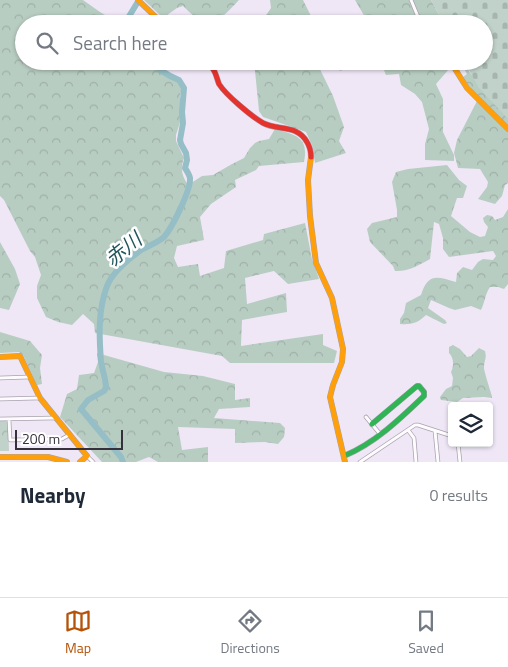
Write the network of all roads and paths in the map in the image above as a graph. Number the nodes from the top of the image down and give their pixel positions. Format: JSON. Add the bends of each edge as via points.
{"nodes":[{"id":1,"x":411,"y":0,"type":"edge"},
{"id":2,"x":139,"y":1,"type":"edge"},
{"id":3,"x":154,"y":15,"type":"edge"},
{"id":4,"x":417,"y":15,"type":"edge"},
{"id":5,"x":214,"y":70,"type":"edge"},
{"id":6,"x":456,"y":70,"type":"edge"},
{"id":7,"x":508,"y":130,"type":"edge"},
{"id":8,"x":0,"y":357,"type":"edge"},
{"id":9,"x":30,"y":377,"type":"junction"},
{"id":10,"x":0,"y":378,"type":"edge"},
{"id":11,"x":40,"y":398,"type":"junction"},
{"id":12,"x":0,"y":399,"type":"edge"},
{"id":13,"x":366,"y":417,"type":"dead end"},
{"id":14,"x":56,"y":418,"type":"junction"},
{"id":15,"x":0,"y":419,"type":"edge"},
{"id":16,"x":9,"y":419,"type":"junction"},
{"id":17,"x":372,"y":424,"type":"junction"},
{"id":18,"x":408,"y":430,"type":"junction"},
{"id":19,"x":435,"y":431,"type":"junction"},
{"id":20,"x":380,"y":434,"type":"junction"},
{"id":21,"x":69,"y":435,"type":"junction"},
{"id":22,"x":448,"y":435,"type":"edge"},
{"id":23,"x":458,"y":447,"type":"edge"},
{"id":24,"x":87,"y":456,"type":"junction"},
{"id":25,"x":0,"y":457,"type":"edge"},
{"id":26,"x":345,"y":459,"type":"edge"},
{"id":27,"x":67,"y":462,"type":"edge"},
{"id":28,"x":80,"y":462,"type":"edge"},
{"id":29,"x":92,"y":462,"type":"edge"},
{"id":30,"x":360,"y":462,"type":"edge"},
{"id":31,"x":416,"y":462,"type":"edge"},
{"id":32,"x":438,"y":462,"type":"edge"},
{"id":33,"x":460,"y":462,"type":"edge"}],
"edges":[{"from":1,"to":4,"type":"street"},
{"from":2,"to":3,"type":"street"},
{"from":5,"to":26,"type":"street","via":[[224,90],[242,107],[267,125],[295,130],[305,138],[310,148],[308,180],[316,263],[332,298],[344,355],[330,397]]},
{"from":6,"to":7,"type":"street","via":[[467,88]]},
{"from":8,"to":9,"type":"street","via":[[20,356]]},
{"from":9,"to":10,"type":"street"},
{"from":9,"to":11,"type":"street"},
{"from":11,"to":12,"type":"street"},
{"from":11,"to":14,"type":"street"},
{"from":13,"to":17,"type":"street"},
{"from":14,"to":16,"type":"street"},
{"from":14,"to":21,"type":"street"},
{"from":15,"to":16,"type":"street"},
{"from":16,"to":21,"type":"street","via":[[10,440],[62,439]]},
{"from":17,"to":20,"type":"street"},
{"from":17,"to":20,"type":"street","via":[[417,386],[424,392],[416,404]]},
{"from":18,"to":19,"type":"street","via":[[418,425]]},
{"from":18,"to":30,"type":"street"},
{"from":18,"to":31,"type":"street","via":[[414,438]]},
{"from":19,"to":22,"type":"street"},
{"from":19,"to":32,"type":"street"},
{"from":20,"to":26,"type":"street"},
{"from":21,"to":24,"type":"street"},
{"from":23,"to":33,"type":"street"},
{"from":24,"to":28,"type":"street"},
{"from":24,"to":29,"type":"street"},
{"from":25,"to":27,"type":"street","via":[[48,457]]}]}
